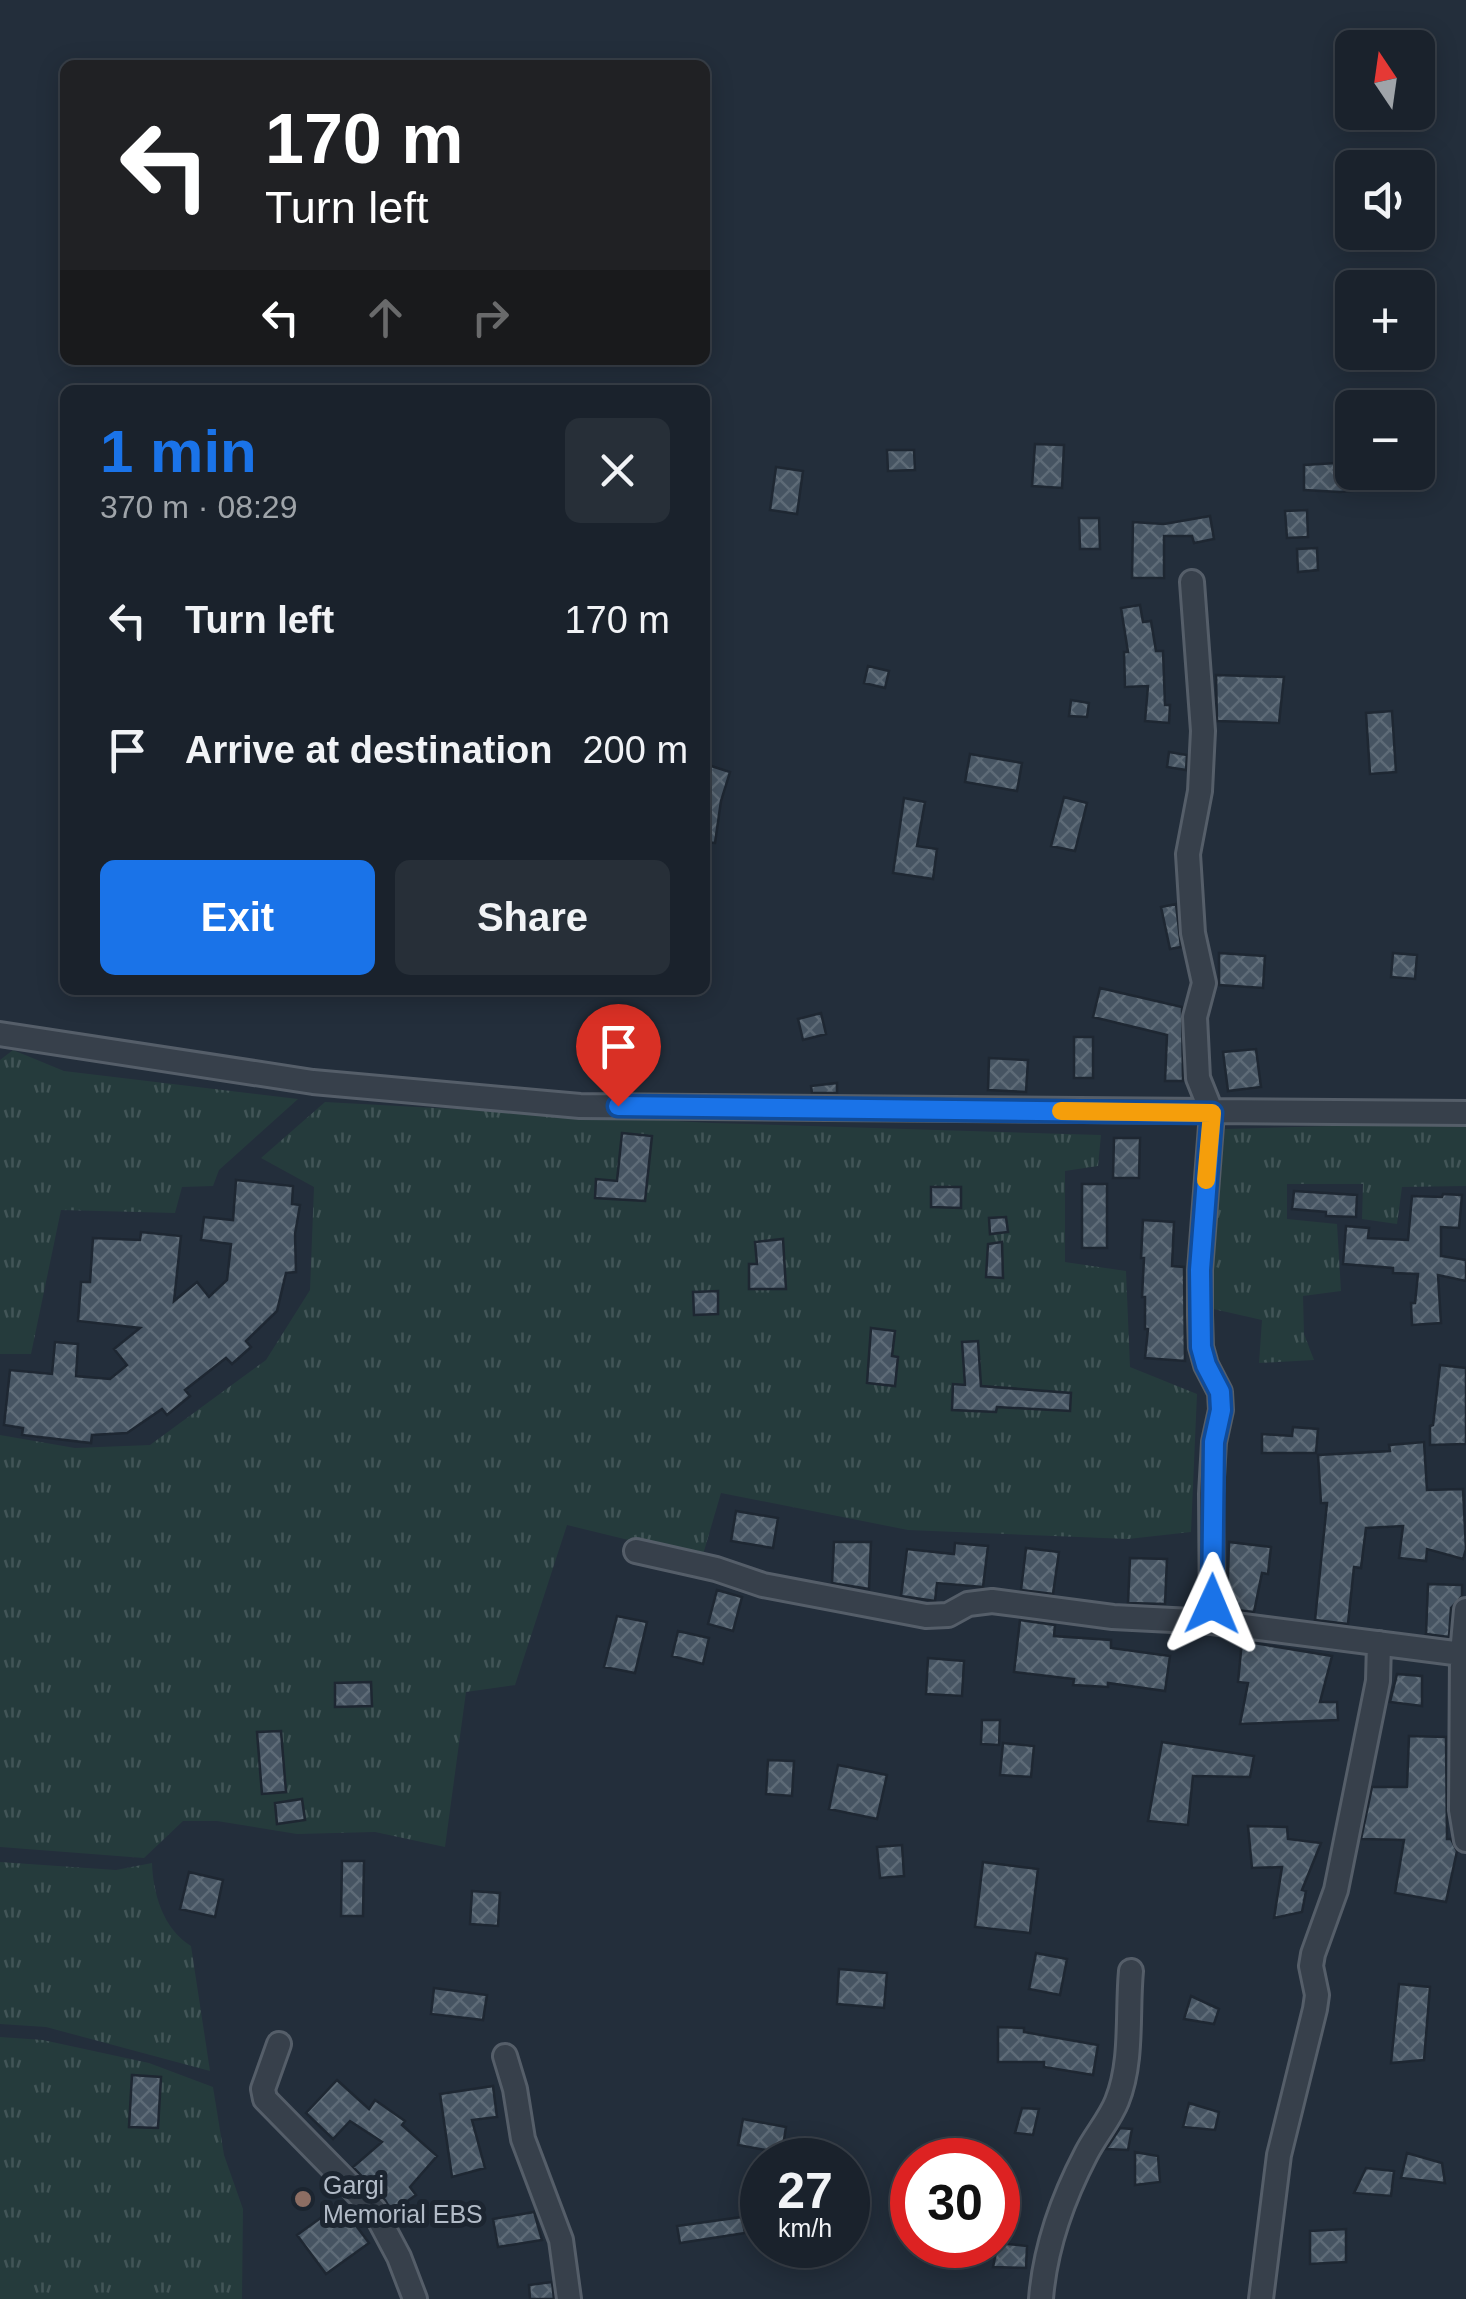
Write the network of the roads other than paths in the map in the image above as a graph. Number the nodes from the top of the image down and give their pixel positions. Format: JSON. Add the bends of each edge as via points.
{"nodes":[{"id":1,"x":1192,"y":582,"type":"dead end"},
{"id":2,"x":0,"y":1034,"type":"edge"},
{"id":3,"x":1212,"y":1113,"type":"junction"},
{"id":4,"x":1466,"y":1113,"type":"edge"},
{"id":5,"x":636,"y":1552,"type":"dead end"},
{"id":6,"x":1466,"y":1610,"type":"edge"},
{"id":7,"x":1212,"y":1622,"type":"junction"},
{"id":8,"x":1378,"y":1643,"type":"junction"},
{"id":9,"x":1464,"y":1654,"type":"edge"},
{"id":10,"x":1466,"y":1840,"type":"edge"},
{"id":11,"x":1130,"y":1971,"type":"dead end"},
{"id":12,"x":279,"y":2044,"type":"dead end"},
{"id":13,"x":505,"y":2056,"type":"dead end"},
{"id":14,"x":414,"y":2299,"type":"edge"},
{"id":15,"x":568,"y":2299,"type":"edge"},
{"id":16,"x":1041,"y":2299,"type":"edge"},
{"id":17,"x":1261,"y":2299,"type":"edge"}],
"edges":[{"from":1,"to":3,"type":"street","via":[[1203,732],[1188,854],[1204,983],[1196,1018],[1198,1078]]},
{"from":2,"to":3,"type":"street","via":[[313,1082],[580,1106]]},
{"from":3,"to":4,"type":"street"},
{"from":3,"to":7,"type":"street","via":[[1200,1270],[1201,1347],[1221,1410],[1211,1494]]},
{"from":5,"to":7,"type":"street","via":[[926,1616],[992,1601]]},
{"from":6,"to":9,"type":"street"},
{"from":7,"to":8,"type":"street"},
{"from":8,"to":9,"type":"street"},
{"from":8,"to":17,"type":"street","via":[[1378,1681],[1336,1890],[1313,1954],[1317,1995],[1279,2155]]},
{"from":9,"to":10,"type":"street"},
{"from":11,"to":16,"type":"street","via":[[1117,2100],[1055,2223]]},
{"from":12,"to":14,"type":"street","via":[[262,2089],[265,2099],[374,2210]]},
{"from":13,"to":15,"type":"street","via":[[524,2139],[561,2240]]}]}
